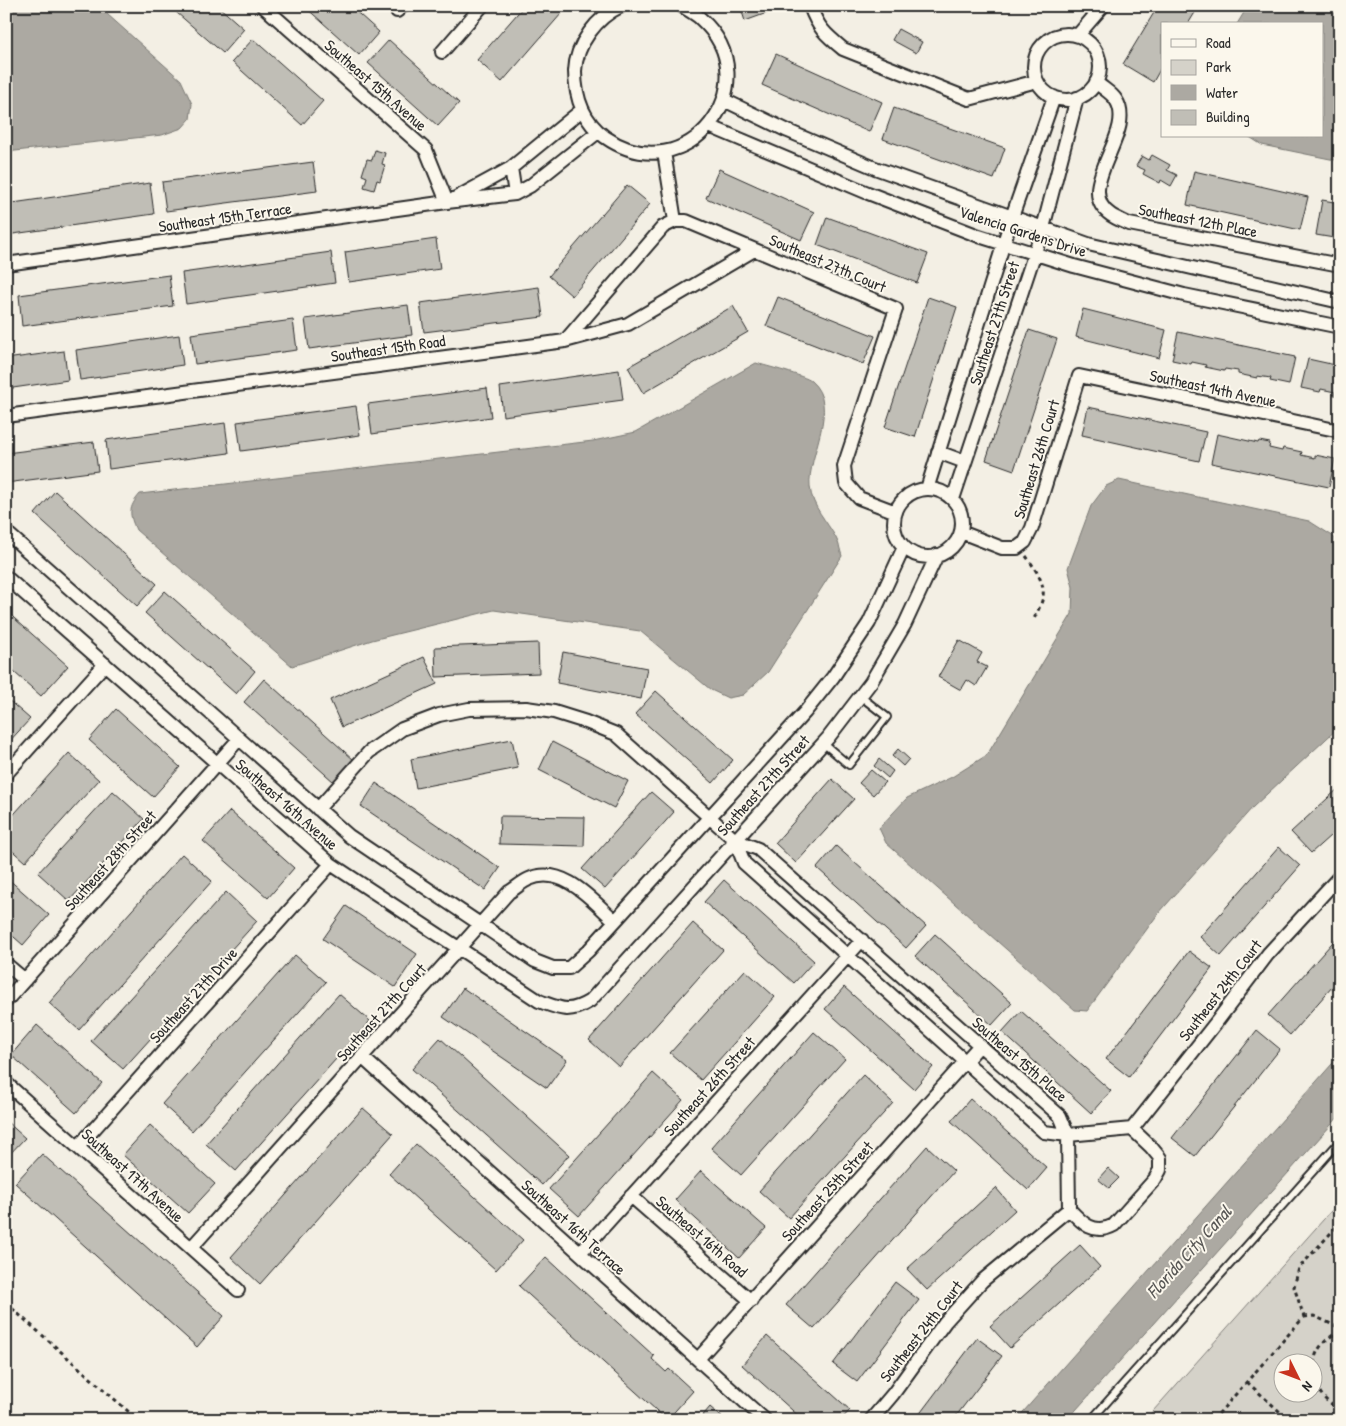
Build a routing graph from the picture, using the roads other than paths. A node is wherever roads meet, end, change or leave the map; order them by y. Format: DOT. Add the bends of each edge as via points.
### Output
graph roads {
  1 [pos="263,6"];
  2 [pos="482,6"];
  3 [pos="682,6"];
  4 [pos="810,6"];
  5 [pos="1103,6"];
  6 [pos="616,7"];
  7 [pos="1078,35"];
  8 [pos="442,52"];
  9 [pos="1036,81"];
  10 [pos="1096,82"];
  11 [pos="1054,97"];
  12 [pos="1077,98"];
  13 [pos="724,100"];
  14 [pos="582,110"];
  15 [pos="709,126"];
  16 [pos="598,132"];
  17 [pos="664,152"];
  18 [pos="511,168"];
  19 [pos="515,194"];
  20 [pos="447,202"];
  21 [pos="1012,217"];
  22 [pos="675,221"];
  23 [pos="1043,228"];
  24 [pos="1004,244"];
  25 [pos="754,250"];
  26 [pos="1034,253"];
  27 [pos="6,264"];
  28 [pos="1340,265"];
  29 [pos="1340,302"];
  30 [pos="1340,326"];
  31 [pos="564,341"];
  32 [pos="1079,376"];
  33 [pos="6,416"];
  34 [pos="1340,431"];
  35 [pos="938,452"];
  36 [pos="965,462"];
  37 [pos="927,489"];
  38 [pos="953,499"];
  39 [pos="896,512"];
  40 [pos="6,532"];
  41 [pos="961,532"];
  42 [pos="904,546"];
  43 [pos="937,555"];
  44 [pos="6,577"];
  45 [pos="105,664"];
  46 [pos="860,696"];
  47 [pos="239,739"];
  48 [pos="823,742"];
  49 [pos="217,764"];
  50 [pos="6,774"];
  51 [pos="318,809"];
  52 [pos="710,817"];
  53 [pos="735,840"];
  54 [pos="331,864"];
  55 [pos="1340,876"];
  56 [pos="616,921"];
  57 [pos="480,924"];
  58 [pos="862,940"];
  59 [pos="459,949"];
  60 [pos="848,956"];
  61 [pos="6,964"];
  62 [pos="569,968"];
  63 [pos="25,980"];
  64 [pos="6,1002"];
  65 [pos="577,1009"];
  66 [pos="980,1045"];
  67 [pos="362,1057"];
  68 [pos="966,1061"];
  69 [pos="6,1083"];
  70 [pos="1132,1129"];
  71 [pos="1068,1135"];
  72 [pos="1340,1141"];
  73 [pos="78,1148"];
  74 [pos="631,1196"];
  75 [pos="1069,1208"];
  76 [pos="191,1248"];
  77 [pos="580,1253"];
  78 [pos="238,1290"];
  79 [pos="751,1301"];
  80 [pos="698,1359"];
  81 [pos="765,1420"];
  82 [pos="871,1420"];
  83 [pos="1091,1420"];
  1 -- 20 [label="street, Southeast 15th Avenue" via="426,150"];
  2 -- 8 [label="street"];
  3 -- 13 [label="street" via="701,18 716,35 725,56 728,78"];
  4 -- 9 [label="street" via="816,22 843,49 969,99"];
  5 -- 7 [label="street"];
  6 -- 14 [label="street" via="596,23 583,42 575,64 575,87"];
  7 -- 9 [label="street" via="1067,33 1046,40 1034,59"];
  7 -- 10 [label="street" via="1095,49 1099,60"];
  9 -- 11 [label="street"];
  10 -- 12 [label="street"];
  10 -- 28 [label="street, Southeast 12th Place" via="1116,100 1120,111 1119,129 1098,182 1099,202 1110,214 1129,224"];
  11 -- 12 [label="street"];
  11 -- 21 [label="street, Southeast 27th Street"];
  12 -- 23 [label="street, Southeast 27th Street"];
  13 -- 15 [label="street"];
  13 -- 21 [label="street, Valencia Gardens Drive" via="875,168"];
  14 -- 16 [label="street"];
  14 -- 18 [label="street, Southeast 15th Terrace"];
  15 -- 17 [label="street" via="681,147"];
  15 -- 24 [label="street, Valencia Gardens Drive" via="868,193"];
  16 -- 17 [label="street" via="618,146 641,152"];
  16 -- 19 [label="street, Southeast 15th Terrace" via="530,186"];
  17 -- 22 [label="street"];
  18 -- 19 [label="street"];
  18 -- 20 [label="street, Southeast 15th Terrace"];
  19 -- 20 [label="street, Southeast 15th Terrace"];
  20 -- 27 [label="street, Southeast 15th Terrace"];
  21 -- 23 [label="street, Valencia Gardens Drive"];
  21 -- 24 [label="street, Southeast 27th Street"];
  22 -- 25 [label="street, Southeast 27th Court" via="686,221"];
  22 -- 31 [label="street" via="663,227"];
  23 -- 26 [label="street, Southeast 27th Street"];
  23 -- 29 [label="street, Valencia Gardens Drive" via="1088,244"];
  24 -- 26 [label="street, Valencia Gardens Drive"];
  24 -- 35 [label="street, Southeast 27th Street"];
  25 -- 31 [label="street, Southeast 15th Road" via="628,324"];
  25 -- 39 [label="street, Southeast 27th Court" via="896,309 844,466 846,483 859,498"];
  26 -- 30 [label="street, Valencia Gardens Drive" via="1184,295"];
  26 -- 36 [label="street, Southeast 27th Street"];
  31 -- 33 [label="street, Southeast 15th Road"];
  32 -- 34 [label="street, Southeast 14th Avenue"];
  32 -- 41 [label="street, Southeast 26th Court" via="1025,542 1017,548 1002,548"];
  35 -- 36 [label="street"];
  35 -- 37 [label="street, Southeast 27th Street"];
  36 -- 38 [label="street, Southeast 27th Street"];
  37 -- 38 [label="street" via="945,493"];
  37 -- 39 [label="street" via="908,496"];
  38 -- 41 [label="street" via="961,514"];
  39 -- 42 [label="street" via="896,531"];
  40 -- 47 [label="street, Southeast 16th Avenue"];
  41 -- 43 [label="street" via="956,542"];
  42 -- 43 [label="street" via="920,555"];
  42 -- 52 [label="street, Southeast 27th Street" via="870,624 834,677"];
  43 -- 46 [label="street, Southeast 27th Street" via="905,624 872,682"];
  44 -- 45 [label="street, Southeast 16th Avenue"];
  45 -- 49 [label="street, Southeast 16th Avenue"];
  45 -- 50 [label="street"];
  46 -- 48 [label="street, Southeast 27th Street"];
  46 -- 48 [label="lane" via="887,717 848,764"];
  47 -- 49 [label="street, Southeast 28th Street"];
  47 -- 51 [label="street, Southeast 16th Avenue"];
  48 -- 53 [label="street, Southeast 27th Street"];
  49 -- 54 [label="street, Southeast 16th Avenue"];
  49 -- 63 [label="street, Southeast 28th Street"];
  51 -- 52 [label="street" via="369,752 402,729 439,715 469,709 526,708 554,712 616,734"];
  51 -- 57 [label="street, Southeast 16th Avenue" via="349,836"];
  52 -- 53 [label="street"];
  52 -- 56 [label="street, Southeast 27th Street"];
  53 -- 58 [label="street, Southeast 15th Place" via="758,849"];
  53 -- 60 [label="street" via="744,863"];
  53 -- 65 [label="street, Southeast 27th Street" via="590,1001"];
  54 -- 59 [label="street, Southeast 16th Avenue"];
  54 -- 73 [label="street, Southeast 27th Drive"];
  55 -- 70 [label="street, Southeast 24th Court" via="1268,954"];
  56 -- 57 [label="street, Southeast 27th Court" via="565,879 546,874 529,879 509,892"];
  56 -- 62 [label="street, Southeast 27th Street"];
  57 -- 59 [label="street, Southeast 27th Court"];
  57 -- 62 [label="street, Southeast 16th Avenue" via="535,961 553,968"];
  58 -- 60 [label="street, Southeast 26th Street"];
  58 -- 66 [label="street, Southeast 15th Place"];
  59 -- 65 [label="street, Southeast 16th Avenue" via="538,1001 561,1009"];
  59 -- 67 [label="street, Southeast 27th Court"];
  60 -- 68 [label="street"];
  60 -- 74 [label="street, Southeast 26th Street"];
  61 -- 63 [label="street"];
  63 -- 64 [label="street, Southeast 28th Street"];
  66 -- 68 [label="street, Southeast 25th Street"];
  66 -- 71 [label="street, Southeast 15th Place" via="1060,1116"];
  67 -- 76 [label="street, Southeast 27th Court"];
  67 -- 77 [label="street, Southeast 16th Terrace"];
  68 -- 71 [label="street" via="1044,1132"];
  68 -- 79 [label="street, Southeast 25th Street"];
  69 -- 73 [label="street, Southeast 17th Avenue"];
  70 -- 71 [label="street"];
  70 -- 75 [label="street" via="1160,1158 1160,1170 1155,1179 1114,1225 1106,1229 1095,1229 1082,1222"];
  71 -- 75 [label="street"];
  72 -- 83 [label="lane"];
  73 -- 76 [label="street, Southeast 17th Avenue"];
  74 -- 77 [label="street, Southeast 26th Street"];
  74 -- 79 [label="street, Southeast 16th Road"];
  75 -- 82 [label="street, Southeast 24th Court" via="982,1280 945,1322"];
  76 -- 78 [label="street, Southeast 17th Avenue"];
  77 -- 80 [label="street, Southeast 16th Terrace"];
  79 -- 80 [label="street, Southeast 25th Street"];
  80 -- 81 [label="street, Southeast 16th Terrace"];
}
